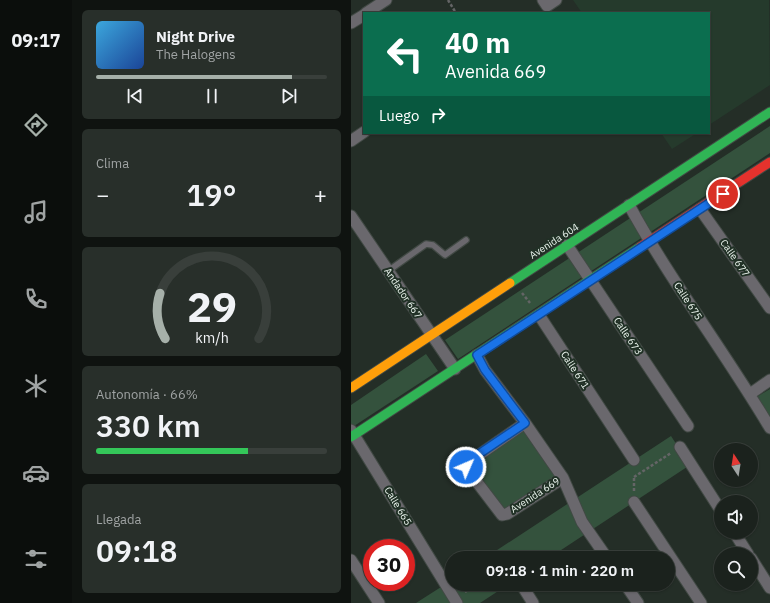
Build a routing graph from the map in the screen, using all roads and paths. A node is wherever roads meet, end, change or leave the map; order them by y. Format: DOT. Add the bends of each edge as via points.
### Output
graph roads {
  1 [pos="386,0"];
  2 [pos="448,0"];
  3 [pos="368,12"];
  4 [pos="455,12"];
  5 [pos="363,15"];
  6 [pos="351,23"];
  7 [pos="770,112"];
  8 [pos="363,133"];
  9 [pos="351,141"];
  10 [pos="770,164"];
  11 [pos="629,205"];
  12 [pos="700,209"];
  13 [pos="351,216"];
  14 [pos="466,240"];
  15 [pos="649,242"];
  16 [pos="567,246"];
  17 [pos="389,271"];
  18 [pos="590,280"];
  19 [pos="513,281"];
  20 [pos="770,308"];
  21 [pos="539,314"];
  22 [pos="431,335"];
  23 [pos="477,355"];
  24 [pos="455,369"];
  25 [pos="770,380"];
  26 [pos="351,388"];
  27 [pos="750,394"];
  28 [pos="525,423"];
  29 [pos="688,426"];
  30 [pos="770,428"];
  31 [pos="352,434"];
  32 [pos="680,447"];
  33 [pos="634,460"];
  34 [pos="634,477"];
  35 [pos="563,478"];
  36 [pos="714,500"];
  37 [pos="634,502"];
  38 [pos="602,551"];
  39 [pos="351,560"];
  40 [pos="758,569"];
  41 [pos="770,588"];
  42 [pos="525,591"];
  43 [pos="630,591"];
  44 [pos="379,603"];
  45 [pos="457,603"];
  46 [pos="533,603"];
  47 [pos="639,603"];
  48 [pos="701,603"];
  1 -- 3 [label="street"];
  2 -- 4 [label="path"];
  5 -- 6 [label="street"];
  7 -- 11 [label="street, Avenida 604"];
  8 -- 9 [label="street"];
  10 -- 12 [label="street"];
  11 -- 15 [label="street, Calle 675"];
  11 -- 16 [label="street, Avenida 604"];
  12 -- 15 [label="street"];
  12 -- 20 [label="street, Calle 677"];
  13 -- 17 [label="street, Andador 667"];
  14 -- 17 [label="lane" via="445,255 433,245 427,244"];
  15 -- 18 [label="street"];
  15 -- 27 [label="street, Calle 675"];
  16 -- 18 [label="street, Calle 673"];
  16 -- 19 [label="street, Avenida 604"];
  17 -- 22 [label="street, Andador 667"];
  18 -- 21 [label="street"];
  18 -- 29 [label="street, Calle 673"];
  19 -- 21 [label="path"];
  19 -- 22 [label="street, Avenida 604"];
  21 -- 23 [label="street"];
  21 -- 33 [label="street, Calle 671"];
  22 -- 24 [label="street, Andador 667"];
  22 -- 26 [label="street, Avenida 604"];
  23 -- 24 [label="street"];
  23 -- 28 [label="street, Avenida 669" via="485,370"];
  24 -- 31 [label="street"];
  25 -- 27 [label="street"];
  27 -- 30 [label="street, Calle 675"];
  28 -- 35 [label="street, Avenida 669"];
  28 -- 35 [label="street, Avenida 669" via="465,464 467,469 502,514 507,514"];
  31 -- 45 [label="street, Calle 665"];
  32 -- 34 [label="path"];
  32 -- 36 [label="street"];
  33 -- 34 [label="path"];
  34 -- 37 [label="path"];
  35 -- 38 [label="street" via="582,522"];
  37 -- 48 [label="street"];
  39 -- 44 [label="street"];
  40 -- 41 [label="street"];
  42 -- 46 [label="street"];
  43 -- 47 [label="street"];
}
